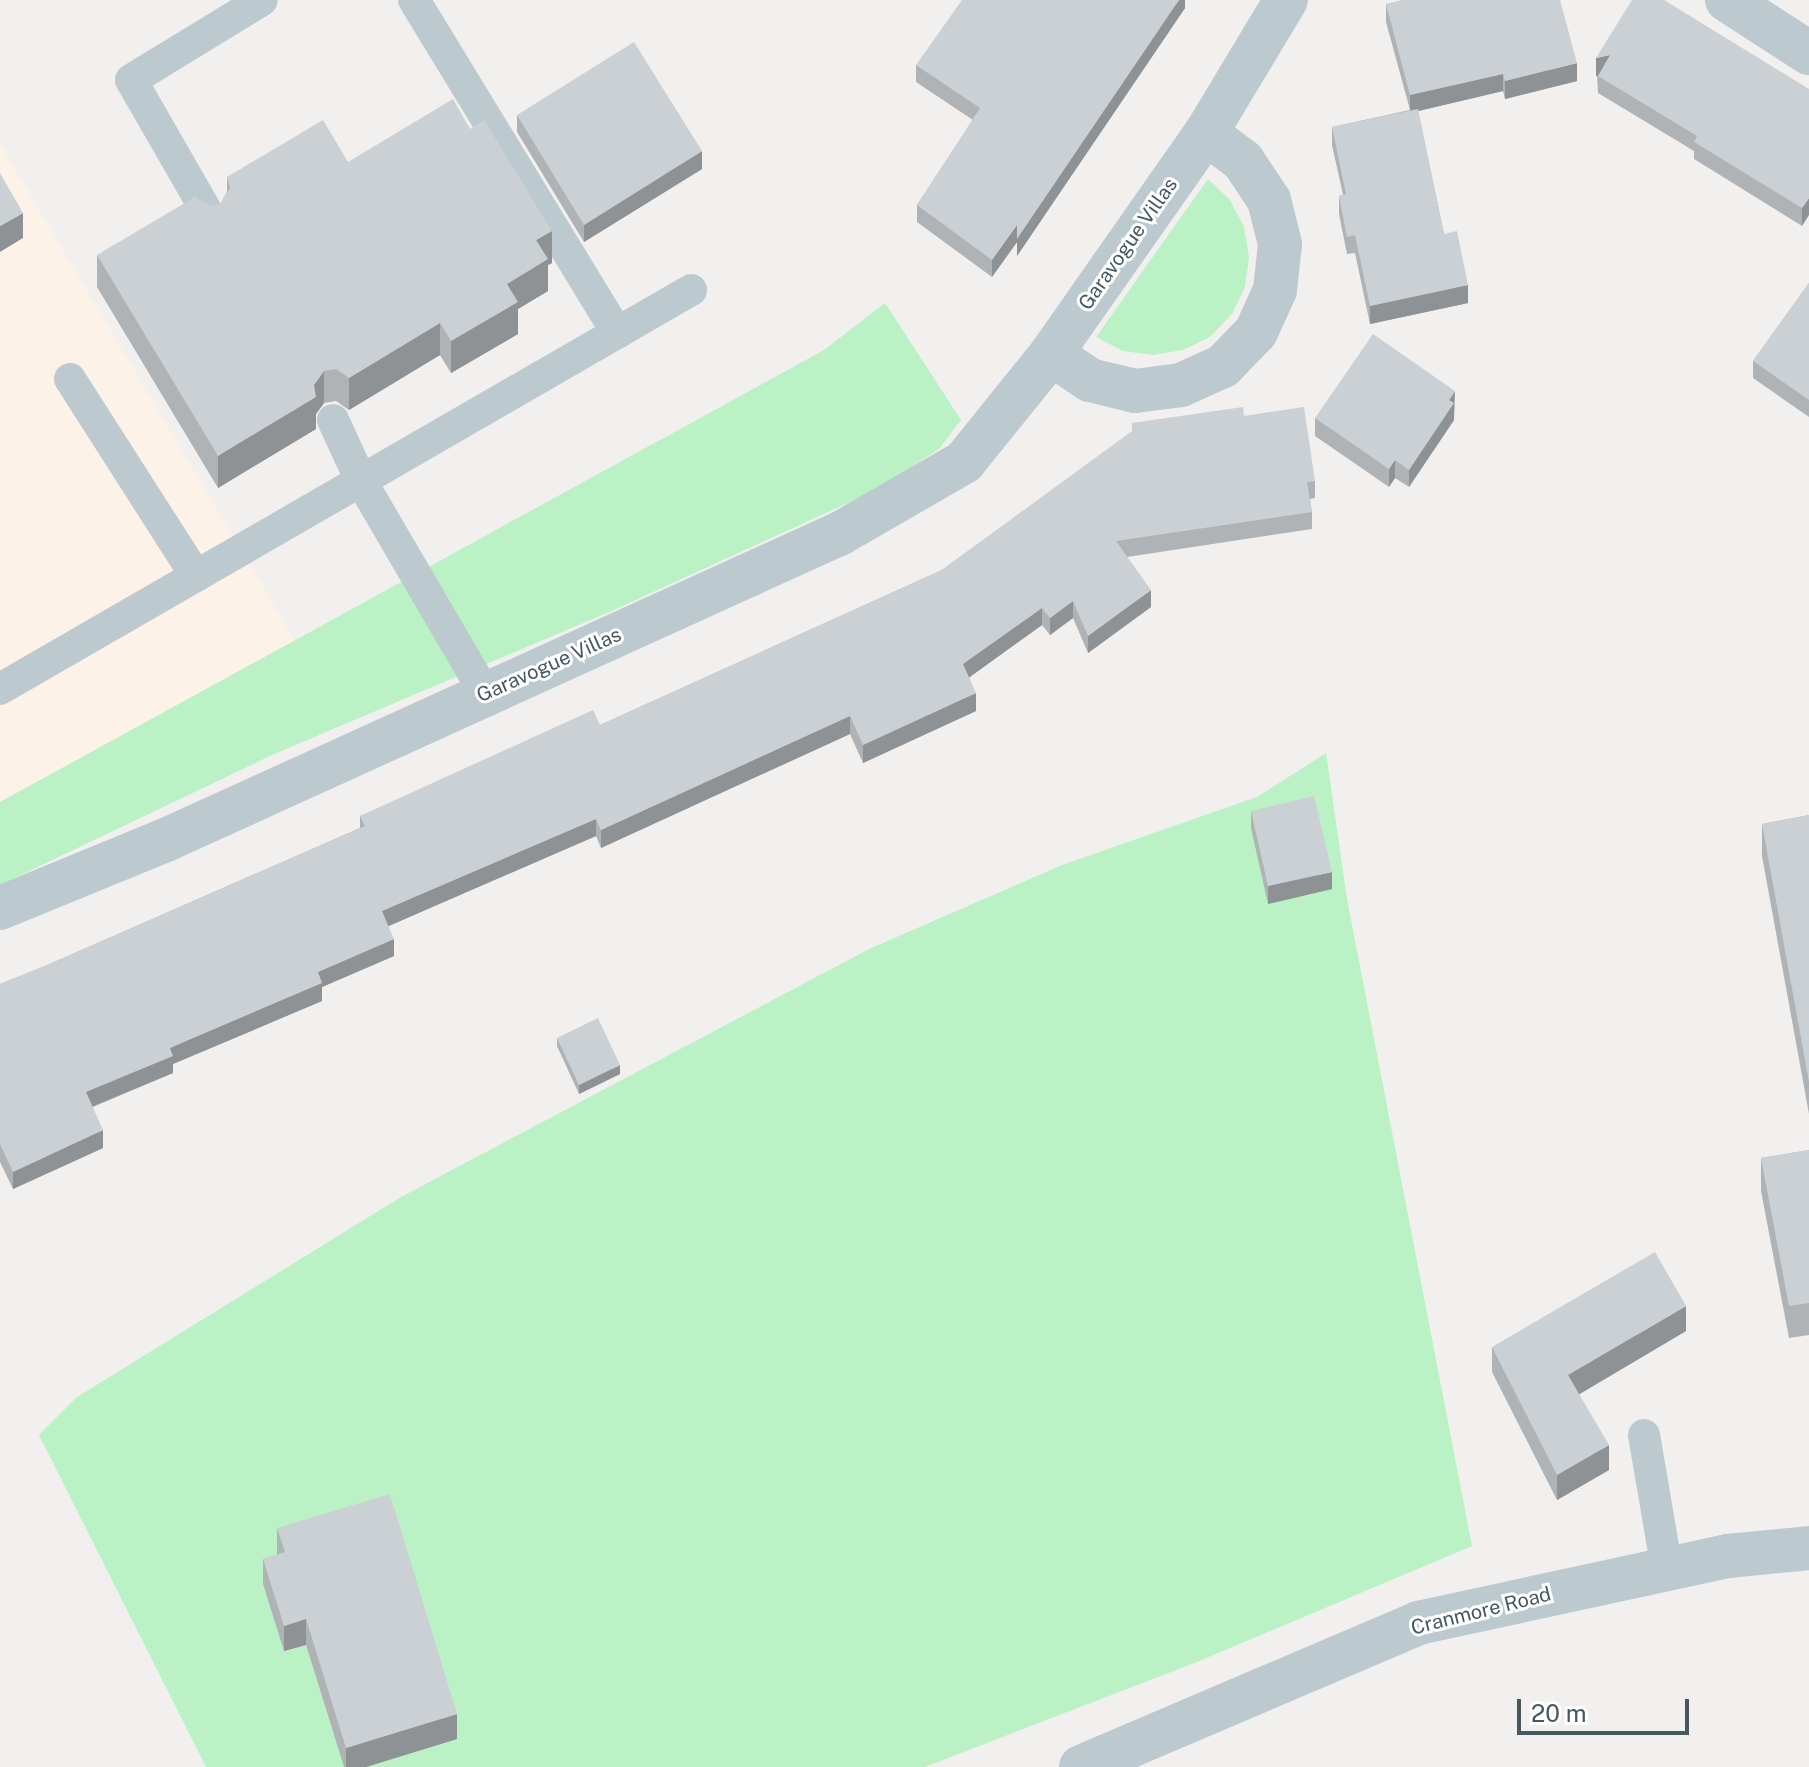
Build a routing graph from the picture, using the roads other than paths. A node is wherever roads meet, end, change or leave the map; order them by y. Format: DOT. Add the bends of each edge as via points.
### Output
graph roads {
  1 [pos="262,0"];
  2 [pos="414,0"];
  3 [pos="1286,0"];
  4 [pos="1727,0"];
  5 [pos="1809,53"];
  6 [pos="1206,133"];
  7 [pos="211,219"];
  8 [pos="691,290"];
  9 [pos="617,333"];
  10 [pos="1051,354"];
  11 [pos="70,379"];
  12 [pos="333,420"];
  13 [pos="361,481"];
  14 [pos="196,576"];
  15 [pos="0,689"];
  16 [pos="485,693"];
  17 [pos="0,908"];
  18 [pos="1644,1435"];
  19 [pos="1809,1548"];
  20 [pos="1667,1569"];
  21 [pos="1081,1767"];
  1 -- 7 [label="lane" via="131,80"];
  2 -- 9 [label="lane"];
  3 -- 6 [label="street, Garavogue Villas"];
  4 -- 5 [label="street"];
  6 -- 10 [label="street, Garavogue Villas"];
  6 -- 10 [label="street" via="1243,161 1269,200 1280,244 1275,290 1256,332 1223,366 1181,385 1135,391 1090,380"];
  8 -- 9 [label="lane"];
  9 -- 13 [label="lane"];
  10 -- 16 [label="street, Garavogue Villas" via="964,462 841,533"];
  11 -- 14 [label="lane"];
  12 -- 13 [label="lane"];
  13 -- 14 [label="lane"];
  13 -- 16 [label="lane"];
  14 -- 15 [label="lane"];
  16 -- 17 [label="street, Garavogue Villas" via="168,839"];
  18 -- 20 [label="lane"];
  19 -- 20 [label="street, Cranmore Road"];
  20 -- 21 [label="street, Cranmore Road" via="1418,1623"];
}
